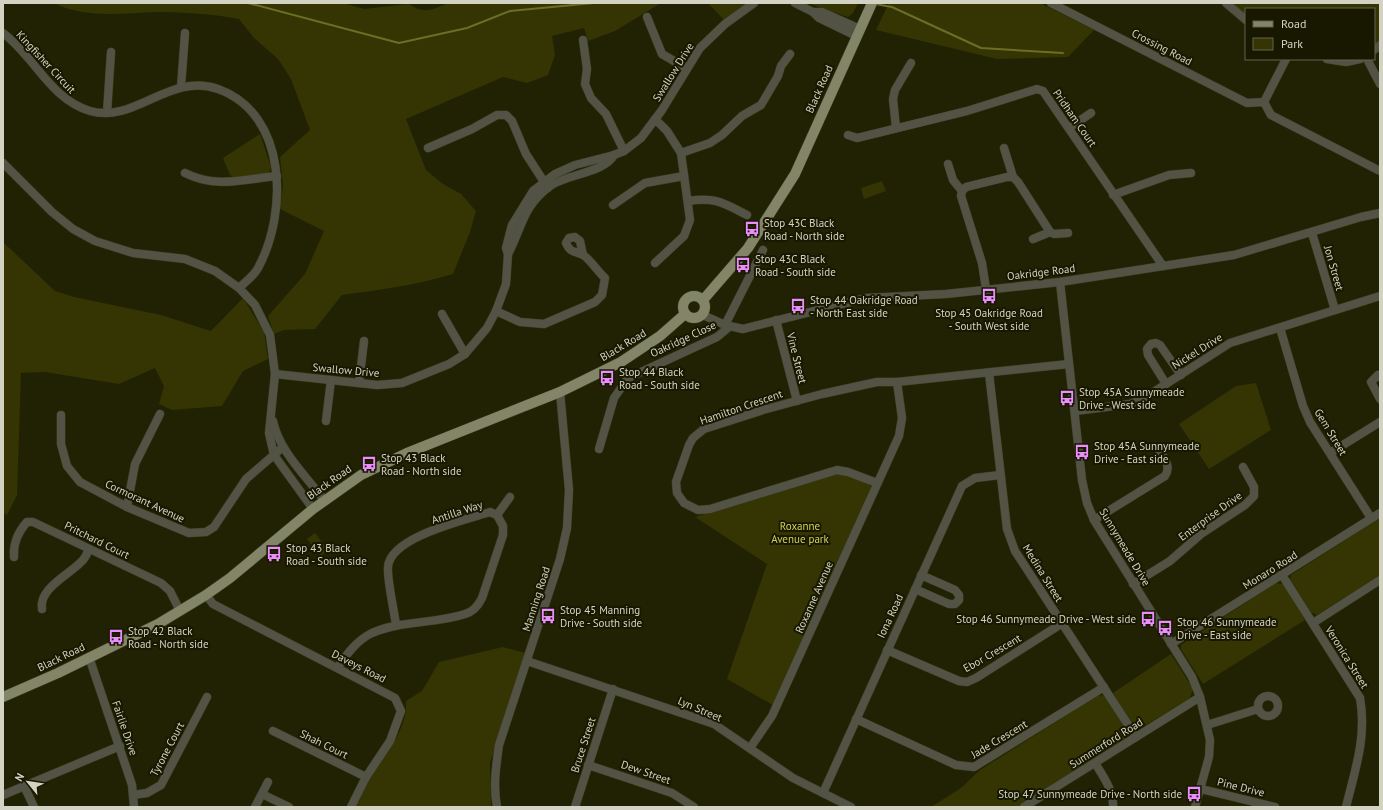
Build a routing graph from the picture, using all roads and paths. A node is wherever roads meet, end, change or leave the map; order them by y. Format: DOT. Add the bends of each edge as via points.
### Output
graph roads {
  1 [pos="754,3"];
  2 [pos="795,3"];
  3 [pos="1051,3"];
  4 [pos="1226,3"];
  5 [pos="872,4"];
  6 [pos="647,17"];
  7 [pos="1245,19"];
  8 [pos="3,33"];
  9 [pos="185,33"];
  10 [pos="858,33"];
  11 [pos="583,40"];
  12 [pos="111,52"];
  13 [pos="790,54"];
  14 [pos="1285,60"];
  15 [pos="1333,60"];
  16 [pos="1355,60"];
  17 [pos="1368,60"];
  18 [pos="911,63"];
  19 [pos="686,68"];
  20 [pos="1380,84"];
  21 [pos="181,87"];
  22 [pos="1264,102"];
  23 [pos="107,113"];
  24 [pos="1091,114"];
  25 [pos="655,119"];
  26 [pos="896,128"];
  27 [pos="1069,128"];
  28 [pos="848,135"];
  29 [pos="428,148"];
  30 [pos="1004,148"];
  31 [pos="624,151"];
  32 [pos="681,152"];
  33 [pos="3,163"];
  34 [pos="948,164"];
  35 [pos="1380,171"];
  36 [pos="1191,173"];
  37 [pos="185,174"];
  38 [pos="277,176"];
  39 [pos="684,176"];
  40 [pos="1013,178"];
  41 [pos="546,185"];
  42 [pos="962,191"];
  43 [pos="1113,195"];
  44 [pos="688,201"];
  45 [pos="613,205"];
  46 [pos="1380,214"];
  47 [pos="747,215"];
  48 [pos="1050,232"];
  49 [pos="1068,233"];
  50 [pos="1312,233"];
  51 [pos="1032,239"];
  52 [pos="762,250"];
  53 [pos="583,255"];
  54 [pos="655,263"];
  55 [pos="1163,266"];
  56 [pos="1060,282"];
  57 [pos="239,288"];
  58 [pos="986,290"];
  59 [pos="1380,296"];
  60 [pos="703,300"];
  61 [pos="1335,310"];
  62 [pos="496,311"];
  63 [pos="442,314"];
  64 [pos="685,314"];
  65 [pos="703,314"];
  66 [pos="776,320"];
  67 [pos="727,326"];
  68 [pos="1280,328"];
  69 [pos="364,340"];
  70 [pos="464,354"];
  71 [pos="1069,364"];
  72 [pos="989,373"];
  73 [pos="275,374"];
  74 [pos="1181,375"];
  75 [pos="1380,377"];
  76 [pos="331,380"];
  77 [pos="897,382"];
  78 [pos="359,383"];
  79 [pos="1166,384"];
  80 [pos="560,392"];
  81 [pos="1380,400"];
  82 [pos="797,401"];
  83 [pos="1075,411"];
  84 [pos="272,412"];
  85 [pos="160,414"];
  86 [pos="61,415"];
  87 [pos="326,421"];
  88 [pos="1380,422"];
  89 [pos="284,447"];
  90 [pos="1158,448"];
  91 [pos="599,449"];
  92 [pos="1330,453"];
  93 [pos="274,455"];
  94 [pos="1243,468"];
  95 [pos="1000,475"];
  96 [pos="877,483"];
  97 [pos="510,497"];
  98 [pos="324,500"];
  99 [pos="127,507"];
  100 [pos="313,509"];
  101 [pos="1380,513"];
  102 [pos="497,515"];
  103 [pos="1371,518"];
  104 [pos="1094,520"];
  105 [pos="89,549"];
  106 [pos="14,558"];
  107 [pos="921,575"];
  108 [pos="1282,575"];
  109 [pos="1379,583"];
  110 [pos="1133,584"];
  111 [pos="915,589"];
  112 [pos="206,595"];
  113 [pos="42,609"];
  114 [pos="180,611"];
  115 [pos="1313,623"];
  116 [pos="1061,624"];
  117 [pos="396,625"];
  118 [pos="1171,644"];
  119 [pos="887,650"];
  120 [pos="89,657"];
  121 [pos="527,661"];
  122 [pos="338,667"];
  123 [pos="1104,687"];
  124 [pos="613,689"];
  125 [pos="1200,696"];
  126 [pos="3,697"];
  127 [pos="207,697"];
  128 [pos="1258,709"];
  129 [pos="856,719"];
  130 [pos="1208,725"];
  131 [pos="273,731"];
  132 [pos="1136,737"];
  133 [pos="120,746"];
  134 [pos="750,748"];
  135 [pos="1095,763"];
  136 [pos="588,764"];
  137 [pos="366,777"];
  138 [pos="268,782"];
  139 [pos="24,786"];
  140 [pos="1201,789"];
  141 [pos="823,793"];
  142 [pos="262,794"];
  143 [pos="3,795"];
  144 [pos="133,795"];
  145 [pos="34,807"];
  146 [pos="134,807"];
  147 [pos="255,807"];
  148 [pos="289,807"];
  149 [pos="351,807"];
  150 [pos="497,807"];
  151 [pos="575,807"];
  152 [pos="694,807"];
  153 [pos="851,807"];
  154 [pos="1024,807"];
  155 [pos="1113,807"];
  156 [pos="1195,807"];
  157 [pos="1275,807"];
  158 [pos="1346,807"];
  1 -- 19 [label="street, Swallow Drive" via="725,24 700,48"];
  2 -- 10 [label="street" via="819,18"];
  3 -- 22 [label="street, Crossing Road" via="1247,103"];
  4 -- 7 [label="street"];
  5 -- 10 [label="main road, Black Road"];
  6 -- 19 [label="street" via="662,54"];
  8 -- 23 [label="street, Kingfisher Circuit" via="25,54 48,83 69,102 90,111"];
  9 -- 21 [label="street"];
  10 -- 60 [label="main road, Black Road" via="795,174 748,248"];
  11 -- 31 [label="street" via="587,69 585,84 591,98 606,114"];
  12 -- 23 [label="street"];
  13 -- 32 [label="street" via="761,105 742,116 710,143"];
  14 -- 22 [label="street"];
  15 -- 16 [label="street"];
  17 -- 20 [label="street"];
  18 -- 26 [label="street" via="895,90"];
  19 -- 25 [label="street, Swallow Drive"];
  21 -- 23 [label="street, Kingfisher Circuit" via="116,113"];
  21 -- 38 [label="street, Kingfisher Circuit" via="217,89 248,109 258,120 272,148"];
  22 -- 35 [label="street" via="1271,116"];
  24 -- 27 [label="street"];
  25 -- 31 [label="street, Swallow Drive" via="641,138"];
  25 -- 32 [label="street"];
  26 -- 27 [label="street, Pridham Court" via="967,111 1037,88 1043,91"];
  26 -- 28 [label="street, Pridham Court" via="857,138"];
  27 -- 43 [label="street, Pridham Court"];
  29 -- 41 [label="street" via="497,115 506,115 512,121 526,154"];
  30 -- 40 [label="street"];
  31 -- 41 [label="street, Swallow Drive" via="614,156 575,165 555,174"];
  32 -- 39 [label="street"];
  33 -- 57 [label="street" via="52,212 95,242 133,253 185,259 215,270"];
  34 -- 42 [label="street" via="952,180"];
  36 -- 43 [label="street" via="1169,176"];
  37 -- 38 [label="street" via="214,183"];
  38 -- 57 [label="street, Kingfisher Circuit" via="277,193 269,243 257,270"];
  39 -- 44 [label="street"];
  39 -- 45 [label="street" via="645,183"];
  40 -- 42 [label="street" via="1007,177 966,187"];
  40 -- 48 [label="street"];
  41 -- 62 [label="street, Swallow Drive" via="525,200 515,218 506,248 506,284"];
  42 -- 58 [label="street" via="961,196 982,262"];
  43 -- 55 [label="street, Pridham Court"];
  44 -- 47 [label="street" via="719,201"];
  44 -- 54 [label="street" via="690,220 684,236"];
  46 -- 50 [label="street, Oakridge Road" via="1361,217"];
  48 -- 49 [label="street"];
  48 -- 51 [label="street"];
  50 -- 55 [label="street, Oakridge Road" via="1234,255"];
  50 -- 61 [label="street, Jon Street"];
  52 -- 67 [label="street"];
  53 -- 62 [label="street" via="604,278 602,295 595,302 544,324 520,322"];
  55 -- 56 [label="street, Oakridge Road"];
  56 -- 58 [label="street, Oakridge Road"];
  56 -- 71 [label="street, Sunnymeade Drive"];
  57 -- 73 [label="street" via="265,322 270,335"];
  58 -- 66 [label="street, Oakridge Road" via="866,298"];
  59 -- 61 [label="street, Nickel Drive"];
  60 -- 64 [label="main road" via="696,296 689,297 684,302"];
  60 -- 65 [label="main road" via="706,309"];
  61 -- 68 [label="street, Nickel Drive"];
  62 -- 70 [label="street, Swallow Drive" via="487,328"];
  63 -- 70 [label="street"];
  64 -- 65 [label="main road" via="691,319 699,318"];
  64 -- 80 [label="main road, Black Road" via="660,336 621,362"];
  65 -- 67 [label="street, Oakridge Road"];
  66 -- 67 [label="street, Oakridge Road" via="743,329"];
  66 -- 82 [label="street, Vine Street"];
  67 -- 91 [label="street, Oakridge Close" via="717,337 628,378 614,398"];
  68 -- 74 [label="street, Nickel Drive" via="1230,343"];
  68 -- 92 [label="street, Gem Street" via="1303,406"];
  69 -- 78 [label="street"];
  70 -- 78 [label="street, Swallow Drive" via="448,364 402,383"];
  71 -- 72 [label="street, Hamilton Crescent"];
  71 -- 83 [label="street, Sunnymeade Drive"];
  72 -- 77 [label="street, Hamilton Crescent"];
  72 -- 95 [label="street, Medina Street"];
  73 -- 76 [label="street, Swallow Drive"];
  73 -- 84 [label="street"];
  74 -- 79 [label="street, Nickel Drive"];
  74 -- 79 [label="street" via="1160,345 1151,344 1147,349 1148,355"];
  75 -- 81 [label="street" via="1374,377 1371,382"];
  76 -- 78 [label="street, Swallow Drive"];
  76 -- 87 [label="street"];
  77 -- 82 [label="street, Hamilton Crescent" via="877,382"];
  77 -- 96 [label="street, Roxanne Avenue" via="902,418 898,436"];
  79 -- 83 [label="street, Nickel Drive" via="1130,404"];
  80 -- 98 [label="main road, Black Road" via="407,453 360,475"];
  80 -- 121 [label="street, Manning Road" via="569,490 567,528 560,559"];
  82 -- 96 [label="street, Hamilton Crescent" via="704,429 693,438 676,482 677,493 684,504 698,510 710,509 837,470"];
  83 -- 104 [label="street, Sunnymeade Drive" via="1082,480"];
  84 -- 89 [label="street" via="275,431"];
  84 -- 93 [label="street" via="269,433"];
  85 -- 99 [label="street" via="135,464"];
  86 -- 99 [label="street, Cormorant Avenue" via="61,444 67,466 80,482"];
  88 -- 92 [label="street"];
  89 -- 93 [label="street, Cormorant Avenue"];
  89 -- 98 [label="street"];
  90 -- 104 [label="street" via="1168,467 1165,476"];
  92 -- 103 [label="street, Gem Street"];
  93 -- 99 [label="street, Cormorant Avenue" via="246,479 221,519 206,532 189,534"];
  93 -- 100 [label="street"];
  94 -- 110 [label="street, Enterprise Drive" via="1254,487 1254,496 1245,506 1201,534 1170,561"];
  95 -- 107 [label="street, Iona Road" via="975,478 962,486"];
  95 -- 116 [label="street, Medina Street" via="1007,529 1015,551"];
  96 -- 134 [label="street, Roxanne Avenue" via="772,716"];
  97 -- 102 [label="street"];
  98 -- 100 [label="main road, Black Road"];
  100 -- 112 [label="main road, Black Road"];
  101 -- 103 [label="street, Monaro Road"];
  102 -- 117 [label="street, Antilla Way" via="503,526 503,535 478,605 466,614"];
  102 -- 117 [label="street, Antilla Way" via="490,512 416,537 390,557 388,567"];
  103 -- 108 [label="street, Monaro Road"];
  104 -- 110 [label="street, Sunnymeade Drive"];
  105 -- 106 [label="street, Pritchard Court" via="33,522 27,522 13,546"];
  105 -- 113 [label="street" via="81,563 51,587 42,600"];
  105 -- 114 [label="street, Pritchard Court" via="161,584 170,591"];
  107 -- 111 [label="street, Iona Road"];
  107 -- 111 [label="street" via="955,590 959,600 955,604 949,604"];
  108 -- 115 [label="street, Veronica Street"];
  108 -- 118 [label="street, Monaro Road"];
  109 -- 115 [label="street"];
  110 -- 118 [label="street, Sunnymeade Drive"];
  111 -- 119 [label="street, Iona Road"];
  112 -- 114 [label="main road, Black Road"];
  112 -- 122 [label="street, Daveys Road" via="213,604"];
  114 -- 120 [label="main road, Black Road"];
  115 -- 158 [label="street, Veronica Street" via="1360,698 1363,734"];
  116 -- 119 [label="street, Ebor Crescent" via="967,682 959,681"];
  116 -- 123 [label="street, Medina Street"];
  117 -- 122 [label="street, Antilla Way" via="372,634 351,649"];
  118 -- 125 [label="street, Sunnymeade Drive" via="1192,677"];
  119 -- 129 [label="street, Iona Road"];
  120 -- 126 [label="main road, Black Road"];
  120 -- 133 [label="street, Fairlie Drive"];
  121 -- 124 [label="street, Lyn Street"];
  121 -- 150 [label="street, Manning Road" via="495,768 494,791"];
  122 -- 137 [label="street, Daveys Road" via="395,698 401,711 390,741"];
  123 -- 129 [label="street, Jade Crescent" via="974,767 956,765"];
  123 -- 132 [label="street, Medina Street"];
  124 -- 134 [label="street, Lyn Street" via="714,724"];
  124 -- 136 [label="street, Bruce Street"];
  125 -- 130 [label="street, Sunnymeade Drive"];
  125 -- 132 [label="street, Summerford Road"];
  127 -- 144 [label="street, Tyrone Court" via="161,785 147,793"];
  128 -- 130 [label="street"];
  129 -- 141 [label="street, Iona Road"];
  130 -- 140 [label="street, Sunnymeade Drive" via="1209,758"];
  131 -- 137 [label="street, Shah Court"];
  132 -- 135 [label="street, Summerford Road"];
  133 -- 139 [label="street"];
  133 -- 144 [label="street, Fairlie Drive"];
  134 -- 141 [label="street, Lyn Street" via="793,778"];
  135 -- 154 [label="street, Summerford Road"];
  135 -- 155 [label="street" via="1114,800"];
  136 -- 151 [label="street, Bruce Street"];
  136 -- 152 [label="street, Dew Street" via="672,793"];
  137 -- 149 [label="street, Daveys Road"];
  138 -- 142 [label="street"];
  139 -- 143 [label="street"];
  139 -- 145 [label="street"];
  140 -- 156 [label="street, Sunnymeade Drive"];
  140 -- 157 [label="street, Pine Drive"];
  141 -- 153 [label="street, Lyn Street"];
  142 -- 147 [label="street"];
  142 -- 148 [label="street"];
  144 -- 146 [label="street, Fairlie Drive"];
}
